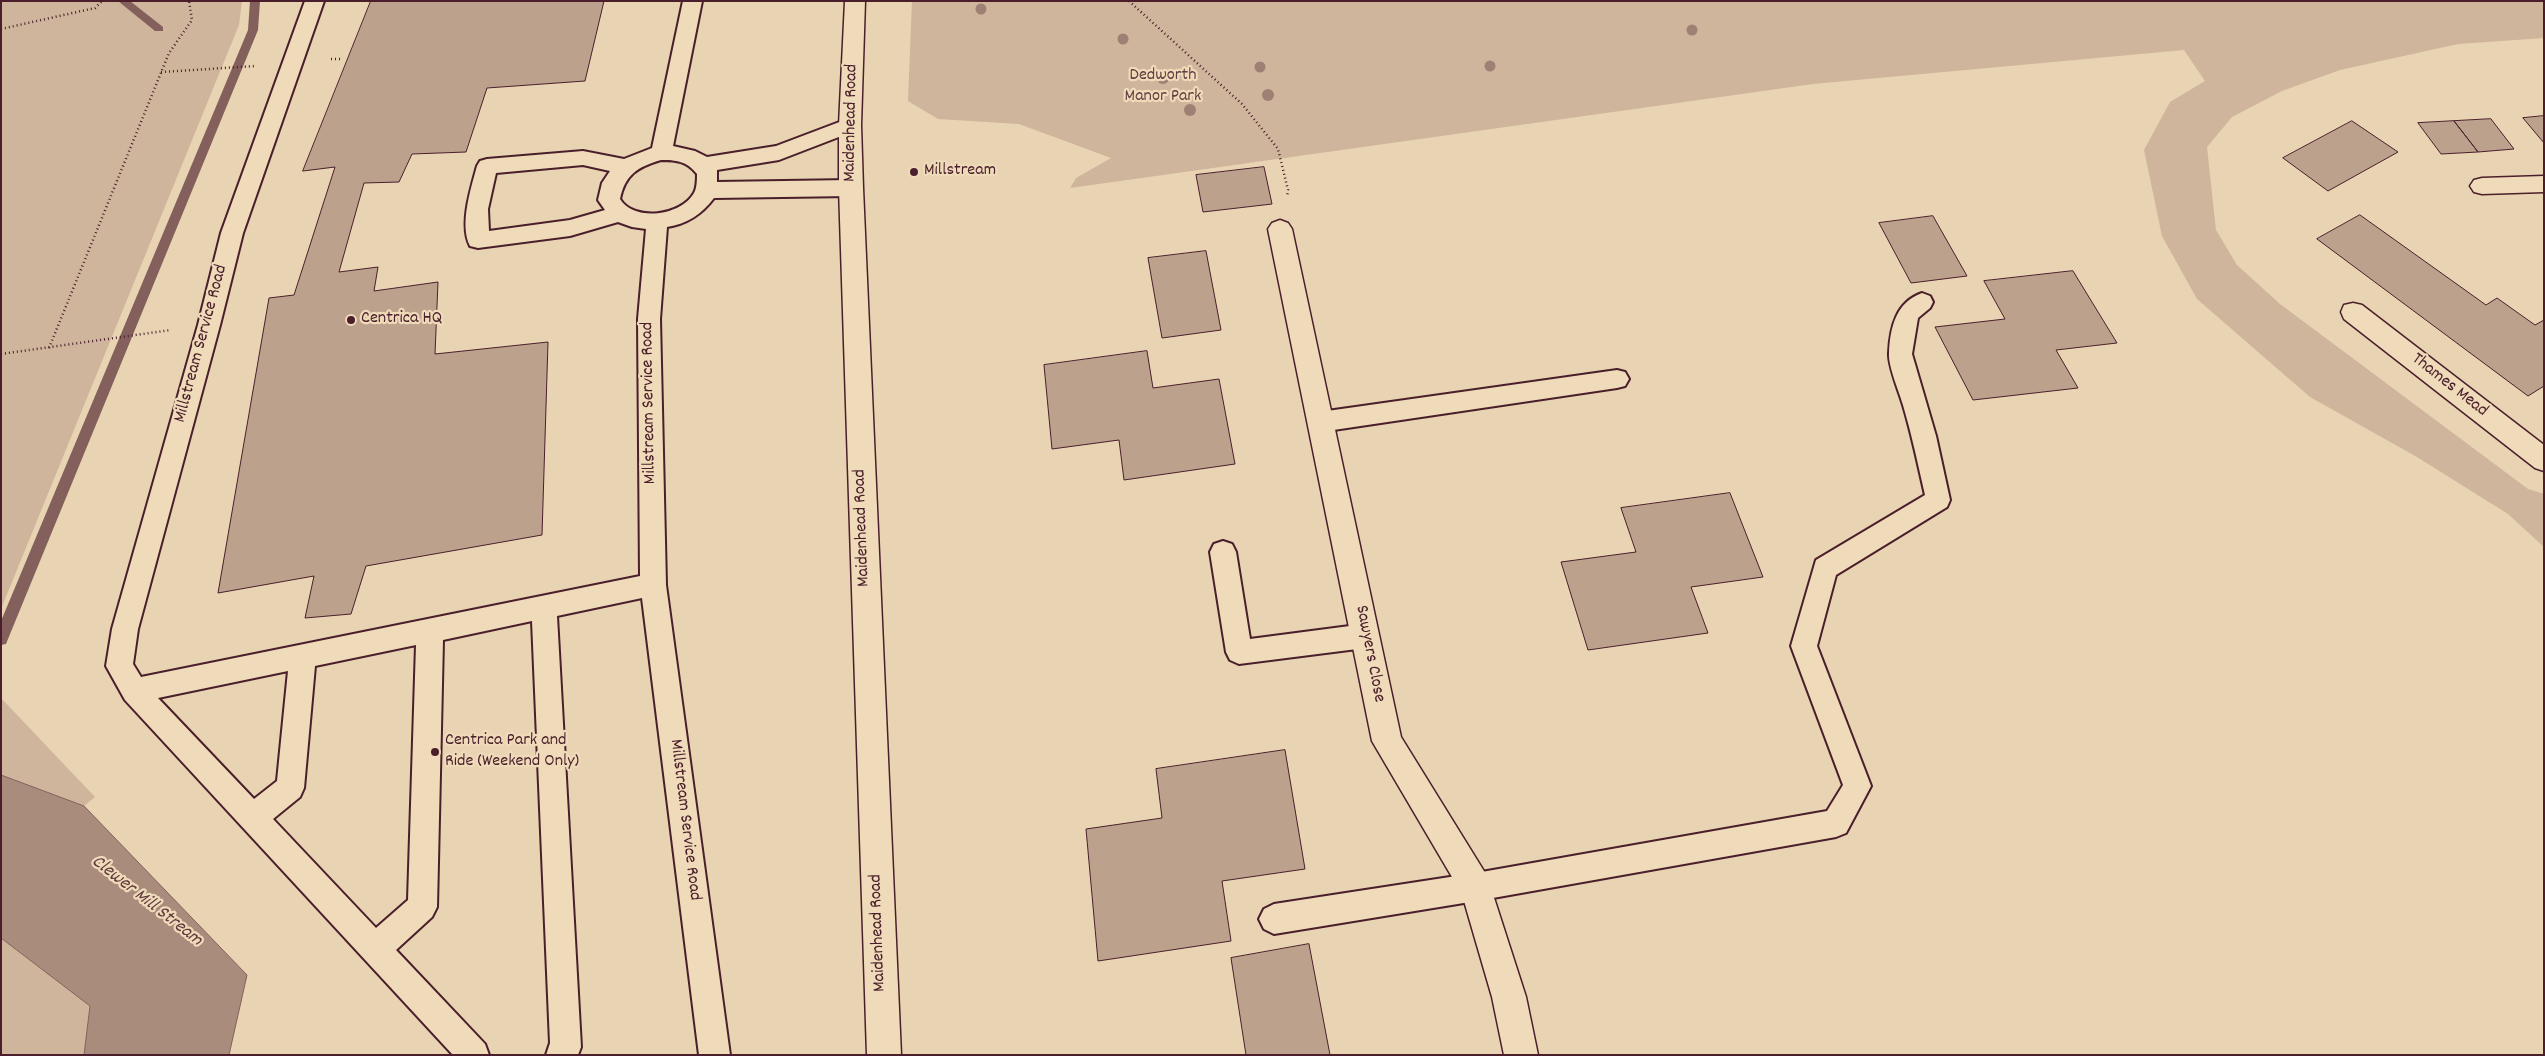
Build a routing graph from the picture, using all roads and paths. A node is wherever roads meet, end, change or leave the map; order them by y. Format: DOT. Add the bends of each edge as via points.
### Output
graph roads {
  1 [pos="102,1"];
  2 [pos="189,1"];
  3 [pos="315,1"];
  4 [pos="693,1"];
  5 [pos="855,1"];
  6 [pos="1129,1"];
  7 [pos="1,29"];
  8 [pos="239,67"];
  9 [pos="161,72"];
  10 [pos="850,124"];
  11 [pos="661,153"];
  12 [pos="703,165"];
  13 [pos="626,167"];
  14 [pos="2544,184"];
  15 [pos="2482,186"];
  16 [pos="851,188"];
  17 [pos="707,190"];
  18 [pos="618,214"];
  19 [pos="657,222"];
  20 [pos="1280,229"];
  21 [pos="1922,302"];
  22 [pos="2353,312"];
  23 [pos="139,335"];
  24 [pos="49,348"];
  25 [pos="1,354"];
  26 [pos="1617,380"];
  27 [pos="1320,422"];
  28 [pos="2544,460"];
  29 [pos="1223,552"];
  30 [pos="653,585"];
  31 [pos="544,607"];
  32 [pos="430,630"];
  33 [pos="1365,636"];
  34 [pos="304,656"];
  35 [pos="134,690"];
  36 [pos="253,817"];
  37 [pos="1476,887"];
  38 [pos="1274,919"];
  39 [pos="375,948"];
  40 [pos="474,1055"];
  41 [pos="561,1055"];
  42 [pos="715,1055"];
  43 [pos="884,1055"];
  44 [pos="1521,1055"];
  1 -- 7 [label="path" via="95,8"];
  2 -- 9 [label="path" via="192,20 169,53"];
  3 -- 35 [label="lane, Millstream Service Road" via="232,233 125,629 119,666"];
  4 -- 11 [label="lane"];
  5 -- 10 [label="main road, Maidenhead Road"];
  6 -- 20 [label="path" via="1242,104 1278,149 1288,190"];
  8 -- 9 [label="path"];
  9 -- 24 [label="path"];
  10 -- 12 [label="lane" via="779,153"];
  10 -- 16 [label="main road, Maidenhead Road"];
  11 -- 12 [label="lane" via="688,155"];
  11 -- 13 [label="lane"];
  12 -- 17 [label="lane" via="708,173"];
  13 -- 18 [label="lane" via="611,186 609,196"];
  13 -- 18 [label="lane" via="583,158 487,166 477,209 478,240 570,228"];
  14 -- 15 [label="main road"];
  16 -- 17 [label="lane"];
  16 -- 43 [label="main road, Maidenhead Road"];
  17 -- 19 [label="lane" via="692,209"];
  18 -- 19 [label="lane" via="640,223"];
  19 -- 30 [label="lane, Millstream Service Road" via="649,319"];
  20 -- 27 [label="main road, Sawyers Close"];
  21 -- 37 [label="lane" via="1907,314 1900,354 1924,436 1938,500 1825,568 1804,646 1857,786 1836,823"];
  22 -- 28 [label="main road, Thames Mead"];
  23 -- 24 [label="path"];
  24 -- 25 [label="path"];
  26 -- 27 [label="lane"];
  27 -- 33 [label="main road, Sawyers Close"];
  29 -- 33 [label="lane" via="1239,652"];
  30 -- 31 [label="lane"];
  30 -- 42 [label="lane, Millstream Service Road"];
  31 -- 32 [label="lane"];
  31 -- 41 [label="lane" via="566,1047"];
  32 -- 34 [label="lane"];
  32 -- 39 [label="lane" via="422,908"];
  33 -- 37 [label="main road, Sawyers Close" via="1387,741"];
  34 -- 35 [label="lane"];
  34 -- 36 [label="lane" via="290,788"];
  35 -- 36 [label="lane, Millstream Service Road"];
  36 -- 39 [label="lane, Millstream Service Road"];
  37 -- 38 [label="lane"];
  37 -- 44 [label="main road, Sawyers Close" via="1509,997"];
  39 -- 40 [label="lane, Millstream Service Road"];
}
